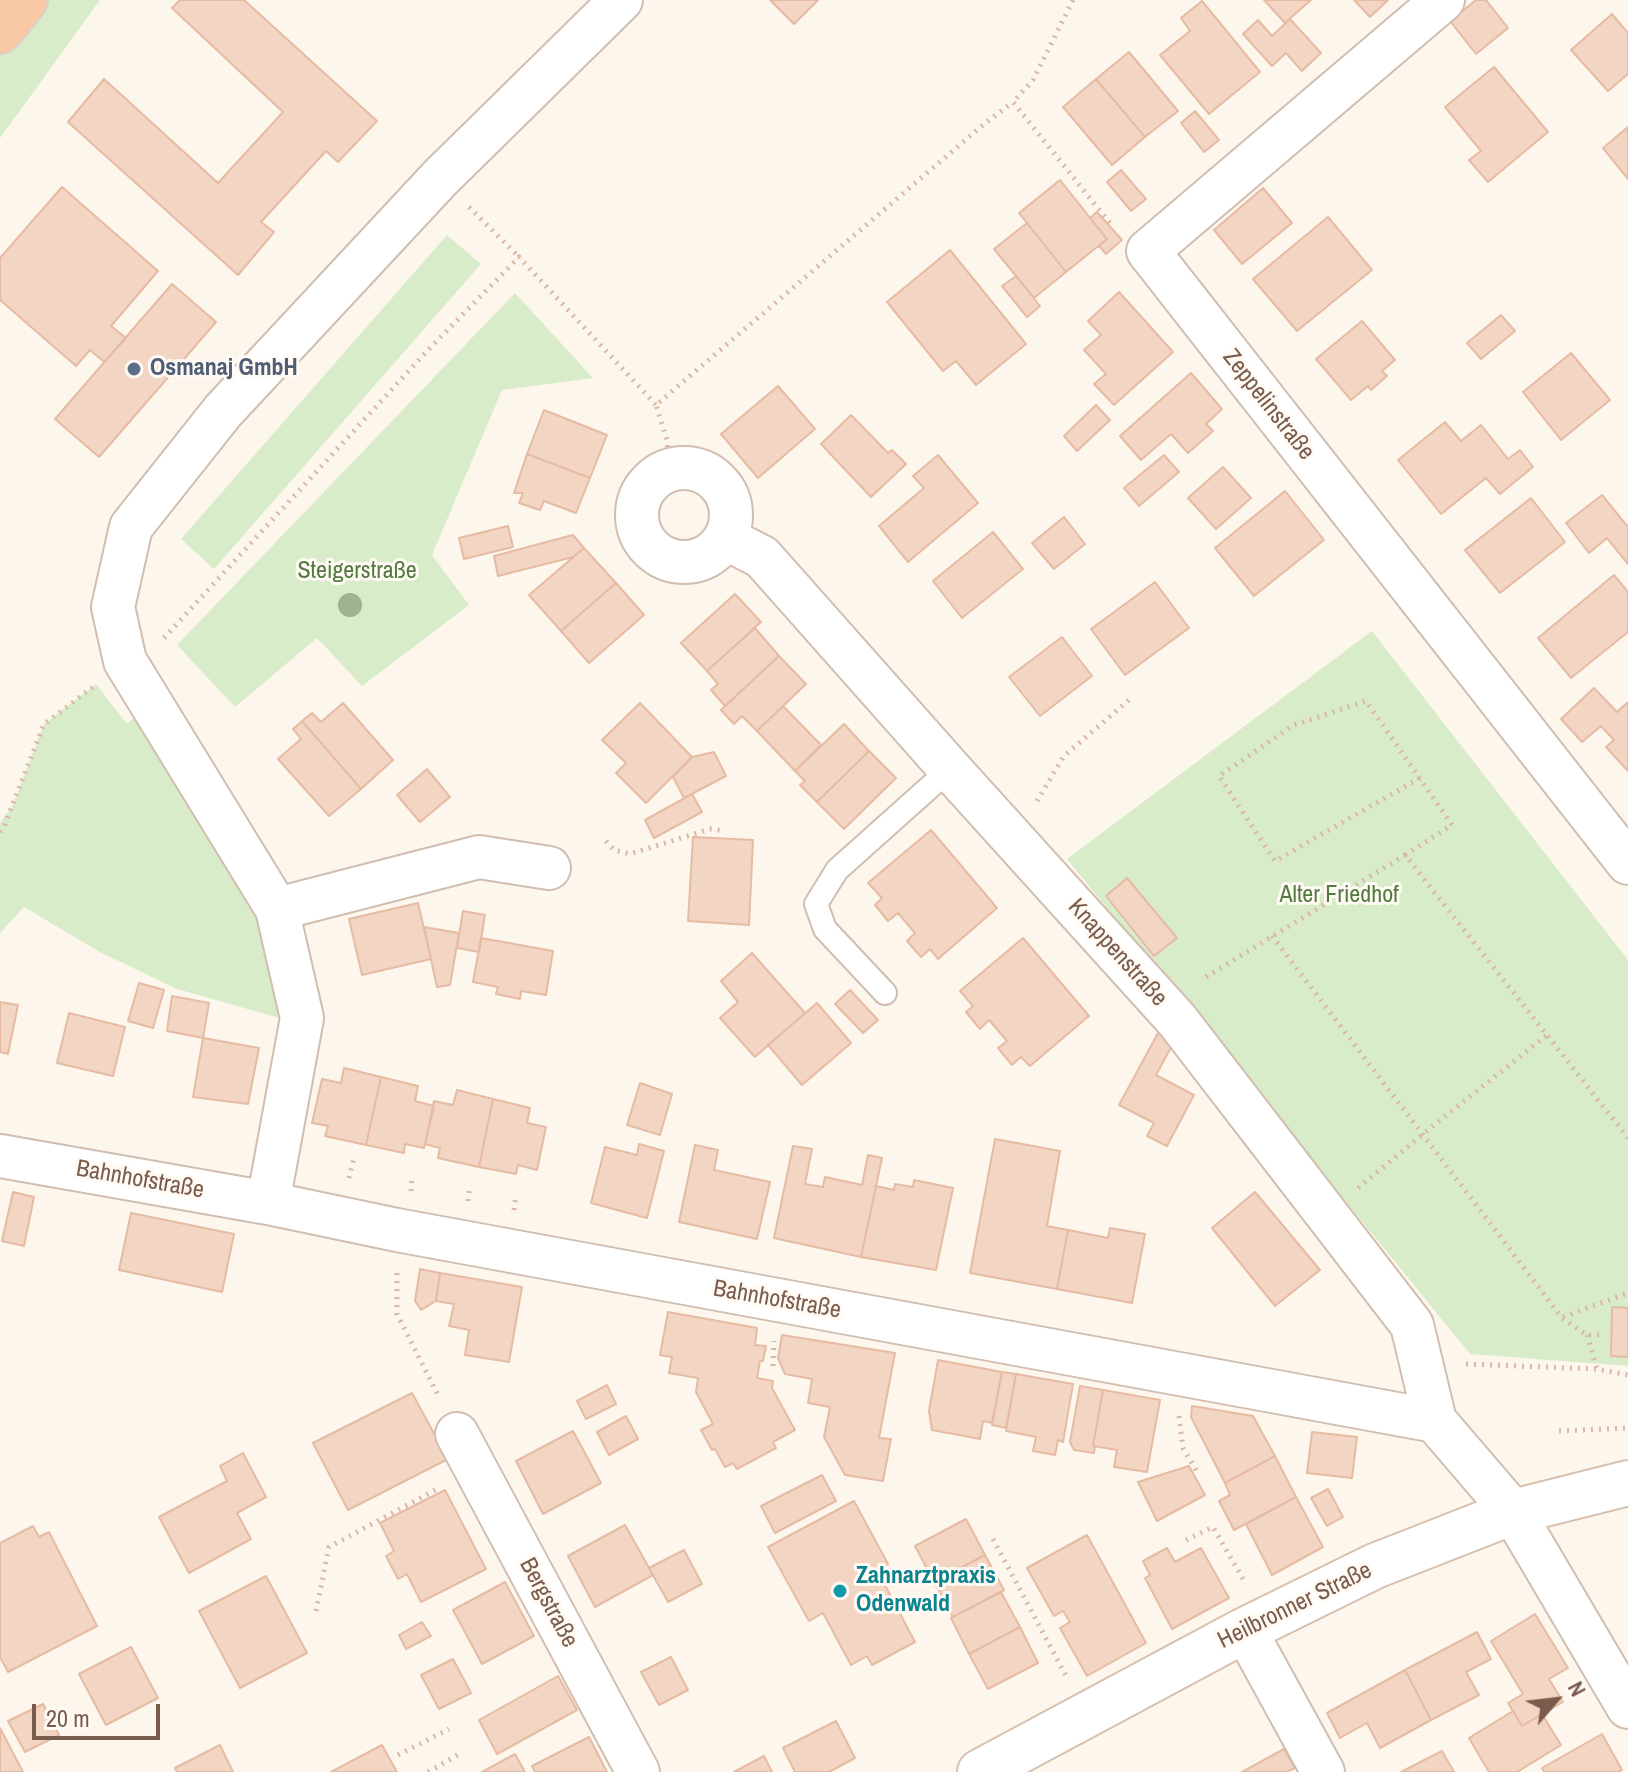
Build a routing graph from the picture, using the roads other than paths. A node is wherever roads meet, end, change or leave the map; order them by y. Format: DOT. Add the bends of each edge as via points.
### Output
graph roads {
  1 [pos="25,0"];
  2 [pos="621,0"];
  3 [pos="1443,0"];
  4 [pos="0,31"];
  5 [pos="725,538"];
  6 [pos="950,769"];
  7 [pos="1625,853"];
  8 [pos="549,868"];
  9 [pos="277,909"];
  10 [pos="885,993"];
  11 [pos="0,1156"];
  12 [pos="268,1203"];
  13 [pos="1435,1421"];
  14 [pos="466,1451"];
  15 [pos="1628,1483"];
  16 [pos="1513,1512"];
  17 [pos="1255,1625"];
  18 [pos="1628,1707"];
  19 [pos="638,1772"];
  20 [pos="980,1772"];
  21 [pos="1323,1772"];
  1 -- 4 [label="highway"];
  2 -- 9 [label="street" via="440,178 223,411 131,527 113,607 125,661"];
  3 -- 7 [label="street, Zeppelinstraße" via="1148,251"];
  5 -- 5 [label="street" via="716,550 690,562 660,556 640,534 636,520 643,490 653,479 682,468 713,478 730,506"];
  5 -- 6 [label="street, Knappenstraße" via="762,557"];
  6 -- 10 [label="lane" via="837,870 816,904 825,929"];
  6 -- 13 [label="street, Knappenstraße" via="1177,1020 1412,1325"];
  8 -- 9 [label="street" via="479,857"];
  9 -- 12 [label="street" via="302,1018"];
  11 -- 12 [label="street, Bahnhofstraße"];
  12 -- 13 [label="street, Bahnhofstraße"];
  13 -- 16 [label="street"];
  14 -- 19 [label="street, Bergstraße"];
  15 -- 16 [label="main road, Heilbronner Straße"];
  16 -- 17 [label="main road, Heilbronner Straße" via="1375,1566"];
  16 -- 18 [label="street"];
  17 -- 20 [label="main road, Heilbronner Straße"];
  17 -- 21 [label="street"];
}
